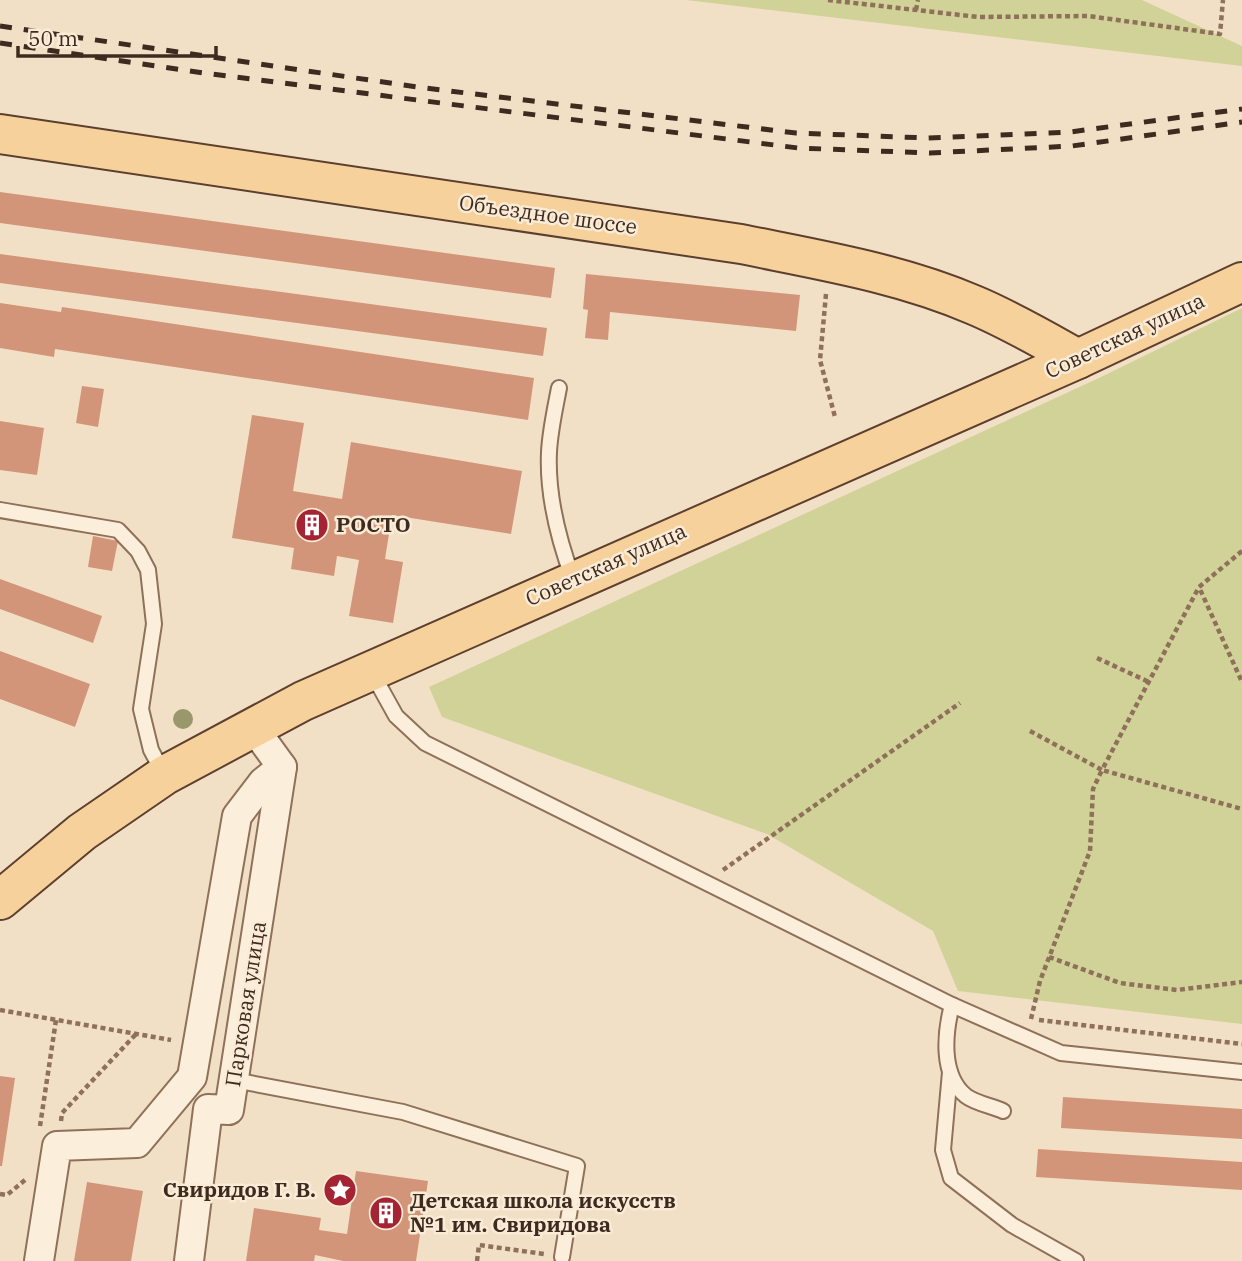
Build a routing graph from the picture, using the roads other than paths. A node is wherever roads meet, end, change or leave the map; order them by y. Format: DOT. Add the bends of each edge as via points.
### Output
graph roads {
  1 [pos="0,134"];
  2 [pos="1242,282"];
  3 [pos="1078,359"];
  4 [pos="559,388"];
  5 [pos="0,510"];
  6 [pos="573,579"];
  7 [pos="371,669"];
  8 [pos="253,727"];
  9 [pos="282,767"];
  10 [pos="165,775"];
  11 [pos="0,900"];
  12 [pos="952,1005"];
  13 [pos="950,1072"];
  14 [pos="1242,1072"];
  15 [pos="234,1080"];
  16 [pos="1003,1111"];
  17 [pos="562,1257"];
  18 [pos="39,1261"];
  19 [pos="189,1261"];
  20 [pos="1076,1261"];
  1 -- 3 [label="main road, Объездное шоссе" via="741,244 829,262 880,273 972,304"];
  2 -- 3 [label="main road, Советская улица"];
  3 -- 6 [label="main road, Советская улица"];
  4 -- 6 [label="lane" via="549,454 553,500"];
  5 -- 10 [label="lane" via="118,530 138,551 148,570 154,624 141,709 151,750"];
  6 -- 7 [label="main road, Советская улица"];
  7 -- 8 [label="main road, Советская улица"];
  7 -- 12 [label="lane" via="396,716 425,743"];
  8 -- 9 [label="street"];
  8 -- 10 [label="main road, Советская улица"];
  9 -- 15 [label="street, Парковая улица"];
  9 -- 18 [label="street, Парковая улица" via="263,782 237,816 192,1077 137,1143 48,1138"];
  10 -- 11 [label="main road, Советская улица" via="82,832"];
  12 -- 13 [label="lane" via="945,1033"];
  12 -- 14 [label="lane" via="1061,1053"];
  13 -- 16 [label="lane" via="965,1095"];
  13 -- 20 [label="lane" via="943,1150 951,1178 1012,1225"];
  15 -- 17 [label="lane" via="403,1112 577,1166"];
  15 -- 19 [label="street, Парковая улица" via="229,1110 208,1109"];
}
